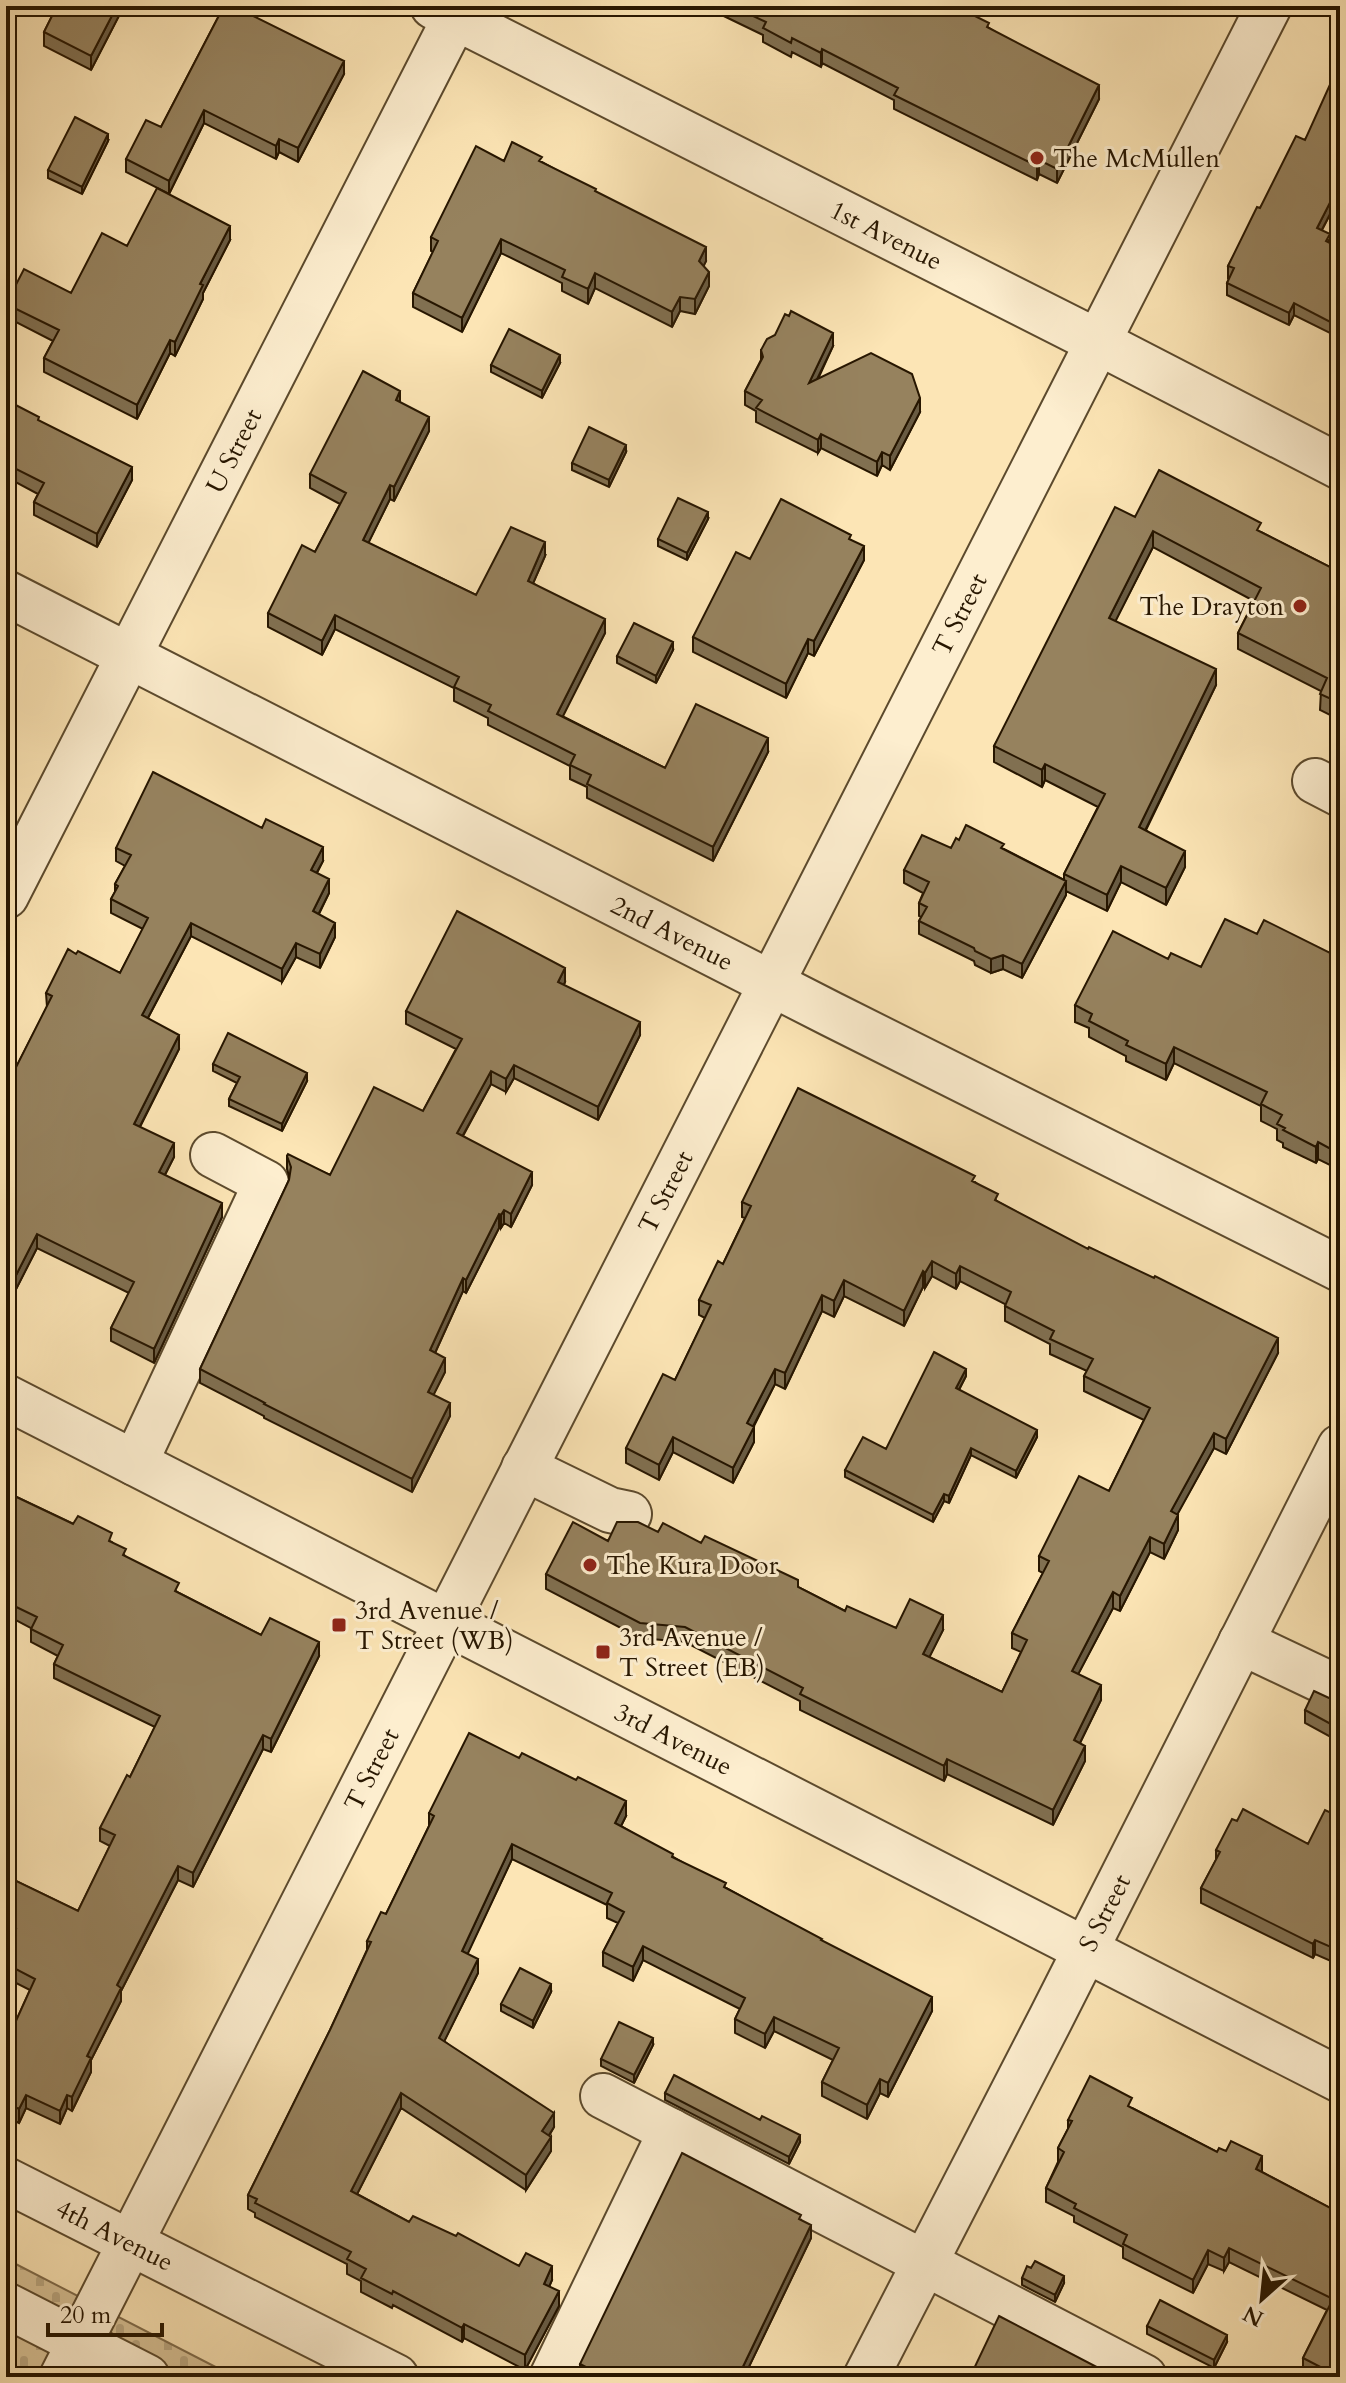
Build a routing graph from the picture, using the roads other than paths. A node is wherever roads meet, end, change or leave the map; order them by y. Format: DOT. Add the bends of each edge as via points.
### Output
graph roads {
  1 [pos="1269,6"];
  2 [pos="450,10"];
  3 [pos="1098,342"];
  4 [pos="1340,467"];
  5 [pos="6,593"];
  6 [pos="130,656"];
  7 [pos="6,896"];
  8 [pos="771,983"];
  9 [pos="213,1155"];
  10 [pos="1340,1269"];
  11 [pos="6,1397"];
  12 [pos="1340,1447"];
  13 [pos="135,1463"];
  14 [pos="524,1468"];
  15 [pos="629,1514"];
  16 [pos="447,1621"];
  17 [pos="1241,1642"];
  18 [pos="1340,1689"];
  19 [pos="1085,1950"];
  20 [pos="1340,2080"];
  21 [pos="603,2096"];
  22 [pos="671,2131"];
  23 [pos="6,2180"];
  24 [pos="131,2241"];
  25 [pos="924,2261"];
  26 [pos="6,2305"];
  27 [pos="70,2360"];
  28 [pos="147,2377"];
  29 [pos="396,2377"];
  30 [pos="552,2377"];
  31 [pos="866,2377"];
  32 [pos="1144,2377"];
  1 -- 3 [label="street, T Street"];
  2 -- 3 [label="street, 1st Avenue"];
  2 -- 6 [label="street, U Street"];
  3 -- 4 [label="street, 1st Avenue"];
  3 -- 8 [label="street, T Street"];
  5 -- 6 [label="street, 2nd Avenue"];
  6 -- 7 [label="street, U Street"];
  6 -- 8 [label="street, 2nd Avenue"];
  8 -- 10 [label="street, 2nd Avenue"];
  8 -- 14 [label="street, T Street"];
  9 -- 13 [label="street" via="266,1183"];
  11 -- 13 [label="street, 3rd Avenue"];
  12 -- 17 [label="street, S Street"];
  13 -- 16 [label="street, 3rd Avenue"];
  14 -- 15 [label="street"];
  14 -- 16 [label="street, T Street"];
  16 -- 19 [label="street, 3rd Avenue"];
  16 -- 24 [label="street, T Street"];
  17 -- 18 [label="street"];
  17 -- 19 [label="street, S Street"];
  19 -- 20 [label="street, 3rd Avenue"];
  19 -- 25 [label="street, S Street"];
  21 -- 22 [label="street"];
  22 -- 25 [label="street"];
  22 -- 30 [label="street"];
  23 -- 24 [label="street, 4th Avenue"];
  24 -- 27 [label="street, T Street"];
  24 -- 29 [label="street, 4th Avenue"];
  25 -- 31 [label="street, S Street"];
  25 -- 32 [label="street"];
  26 -- 27 [label="street"];
  27 -- 28 [label="street"];
}
